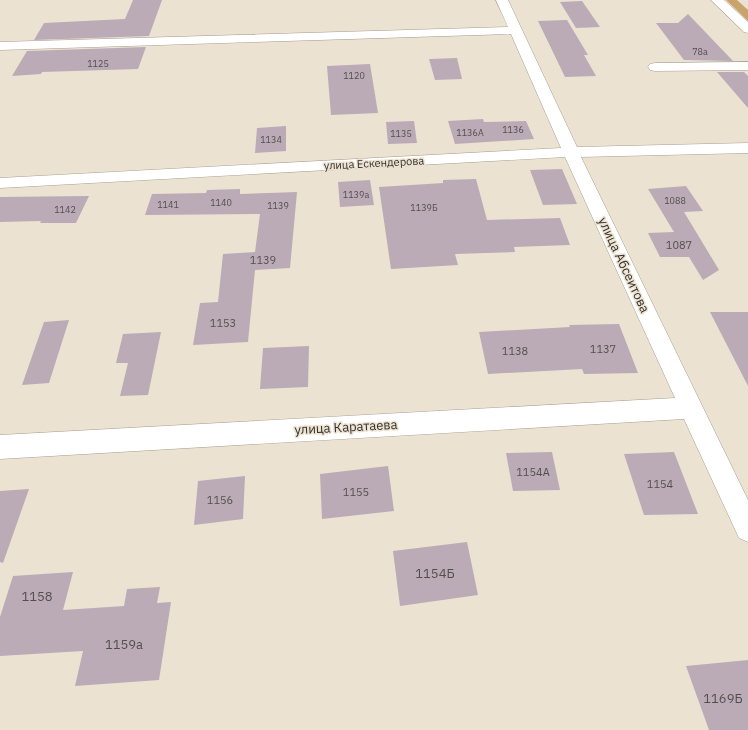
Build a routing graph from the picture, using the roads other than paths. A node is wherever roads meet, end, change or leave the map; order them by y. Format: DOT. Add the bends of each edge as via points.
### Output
graph roads {
  1 [pos="502,0"];
  2 [pos="717,0"];
  3 [pos="517,30"];
  4 [pos="748,30"];
  5 [pos="0,46"];
  6 [pos="748,66"];
  7 [pos="655,67"];
  8 [pos="748,148"];
  9 [pos="572,152"];
  10 [pos="0,183"];
  11 [pos="692,408"];
  12 [pos="0,447"];
  13 [pos="748,529"];
  1 -- 3 [label="street, улица Абсеитова"];
  2 -- 4 [label="street"];
  3 -- 5 [label="street"];
  3 -- 9 [label="street, улица Абсеитова"];
  6 -- 7 [label="street"];
  8 -- 9 [label="street, улица Ескендерова"];
  9 -- 10 [label="street, улица Ескендерова"];
  9 -- 11 [label="street, улица Абсеитова"];
  11 -- 12 [label="street, улица Каратаева"];
  11 -- 13 [label="street, улица Абсеитова"];
}
